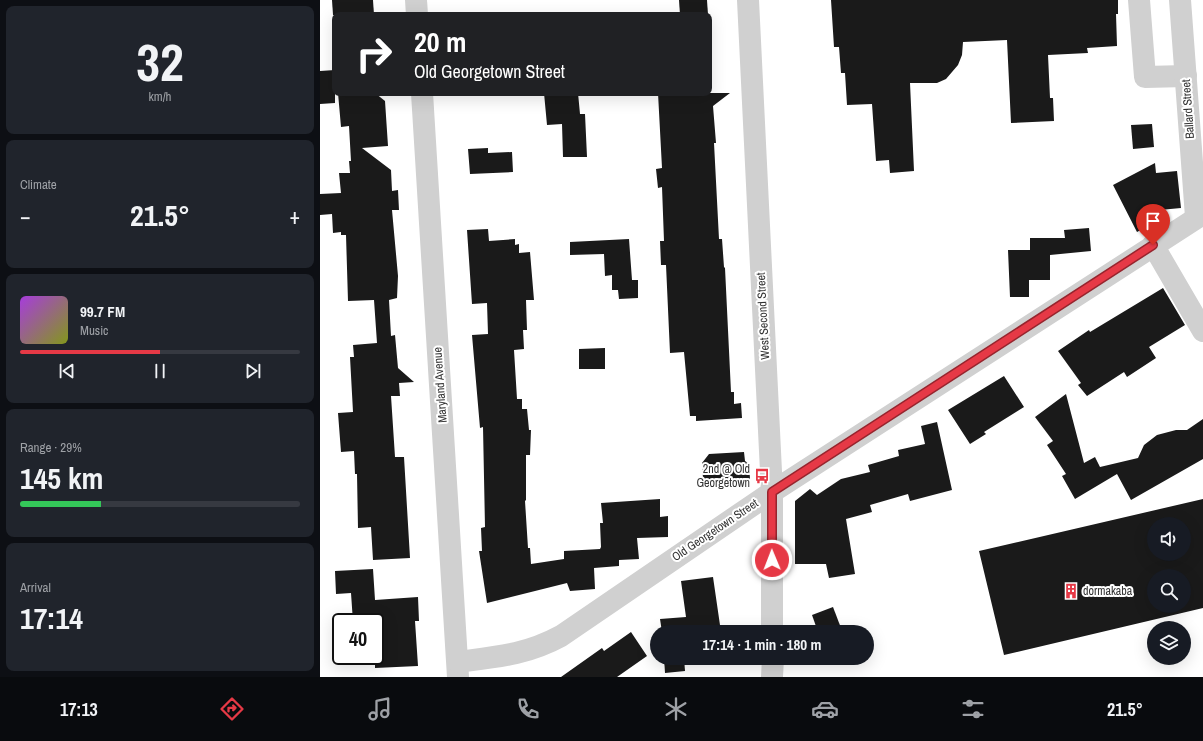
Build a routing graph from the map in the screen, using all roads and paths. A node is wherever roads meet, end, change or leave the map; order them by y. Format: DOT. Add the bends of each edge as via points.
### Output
graph roads {
  1 [pos="416,0"];
  2 [pos="748,0"];
  3 [pos="1139,0"];
  4 [pos="1180,0"];
  5 [pos="417,12"];
  6 [pos="1186,76"];
  7 [pos="422,96"];
  8 [pos="1200,216"];
  9 [pos="1153,245"];
  10 [pos="1203,331"];
  11 [pos="772,492"];
  12 [pos="772,625"];
  13 [pos="773,665"];
  14 [pos="458,670"];
  15 [pos="772,677"];
  1 -- 5 [label="street"];
  2 -- 11 [label="street, West Second Street"];
  3 -- 6 [label="street" via="1145,77"];
  4 -- 6 [label="street, Ballard Street"];
  6 -- 8 [label="street, Ballard Street"];
  7 -- 14 [label="street, Maryland Avenue"];
  8 -- 9 [label="street, Old Georgetown Street"];
  9 -- 10 [label="street"];
  9 -- 11 [label="street, Old Georgetown Street"];
  11 -- 12 [label="street, West Second Street"];
  11 -- 14 [label="street, Old Georgetown Street" via="561,636 522,653"];
  13 -- 15 [label="street"];
}
